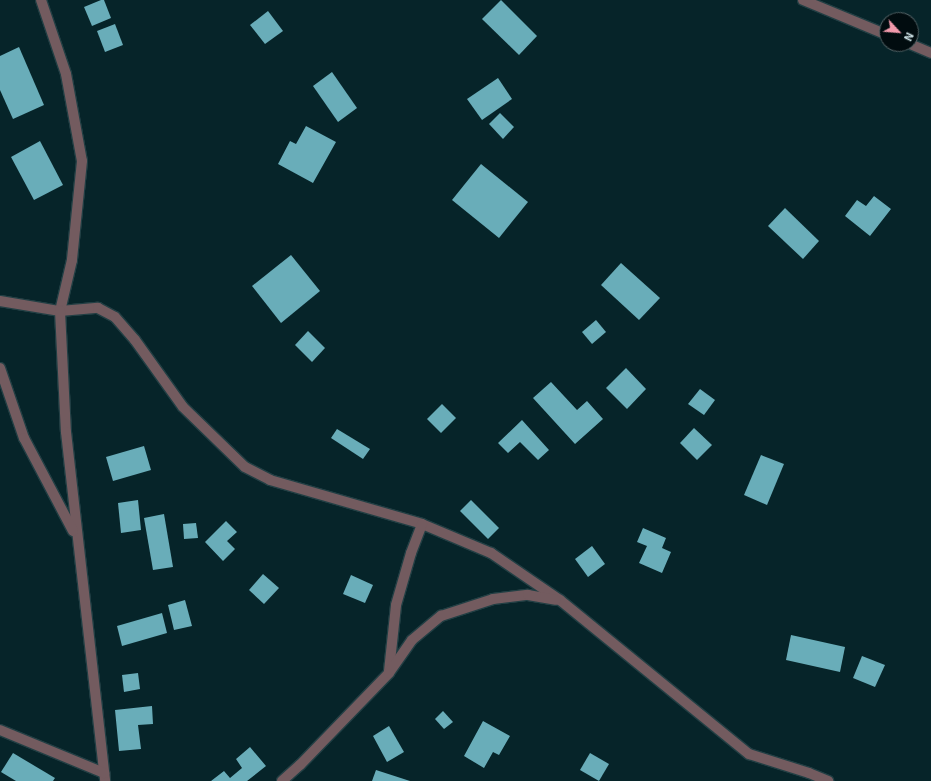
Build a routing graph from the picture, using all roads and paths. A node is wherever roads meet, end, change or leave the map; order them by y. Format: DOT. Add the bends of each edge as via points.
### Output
graph roads {
  1 [pos="41,0"];
  2 [pos="802,0"];
  3 [pos="879,32"];
  4 [pos="919,48"];
  5 [pos="931,53"];
  6 [pos="0,301"];
  7 [pos="60,311"];
  8 [pos="0,368"];
  9 [pos="422,524"];
  10 [pos="76,536"];
  11 [pos="560,600"];
  12 [pos="389,673"];
  13 [pos="0,730"];
  14 [pos="104,777"];
  15 [pos="282,781"];
  16 [pos="828,781"];
  1 -- 7 [label="street" via="66,74 82,161 72,260"];
  2 -- 3 [label="street"];
  4 -- 5 [label="street"];
  6 -- 7 [label="street"];
  7 -- 9 [label="street" via="98,308 115,318 135,340 184,407 245,467 270,480"];
  7 -- 10 [label="street" via="66,432"];
  8 -- 10 [label="street" via="24,438"];
  9 -- 11 [label="street" via="490,554"];
  9 -- 12 [label="street" via="396,605"];
  10 -- 14 [label="street"];
  11 -- 12 [label="street" via="528,595 493,599 441,616 412,640"];
  11 -- 16 [label="street" via="748,754"];
  12 -- 15 [label="street"];
  13 -- 14 [label="street"];
}
